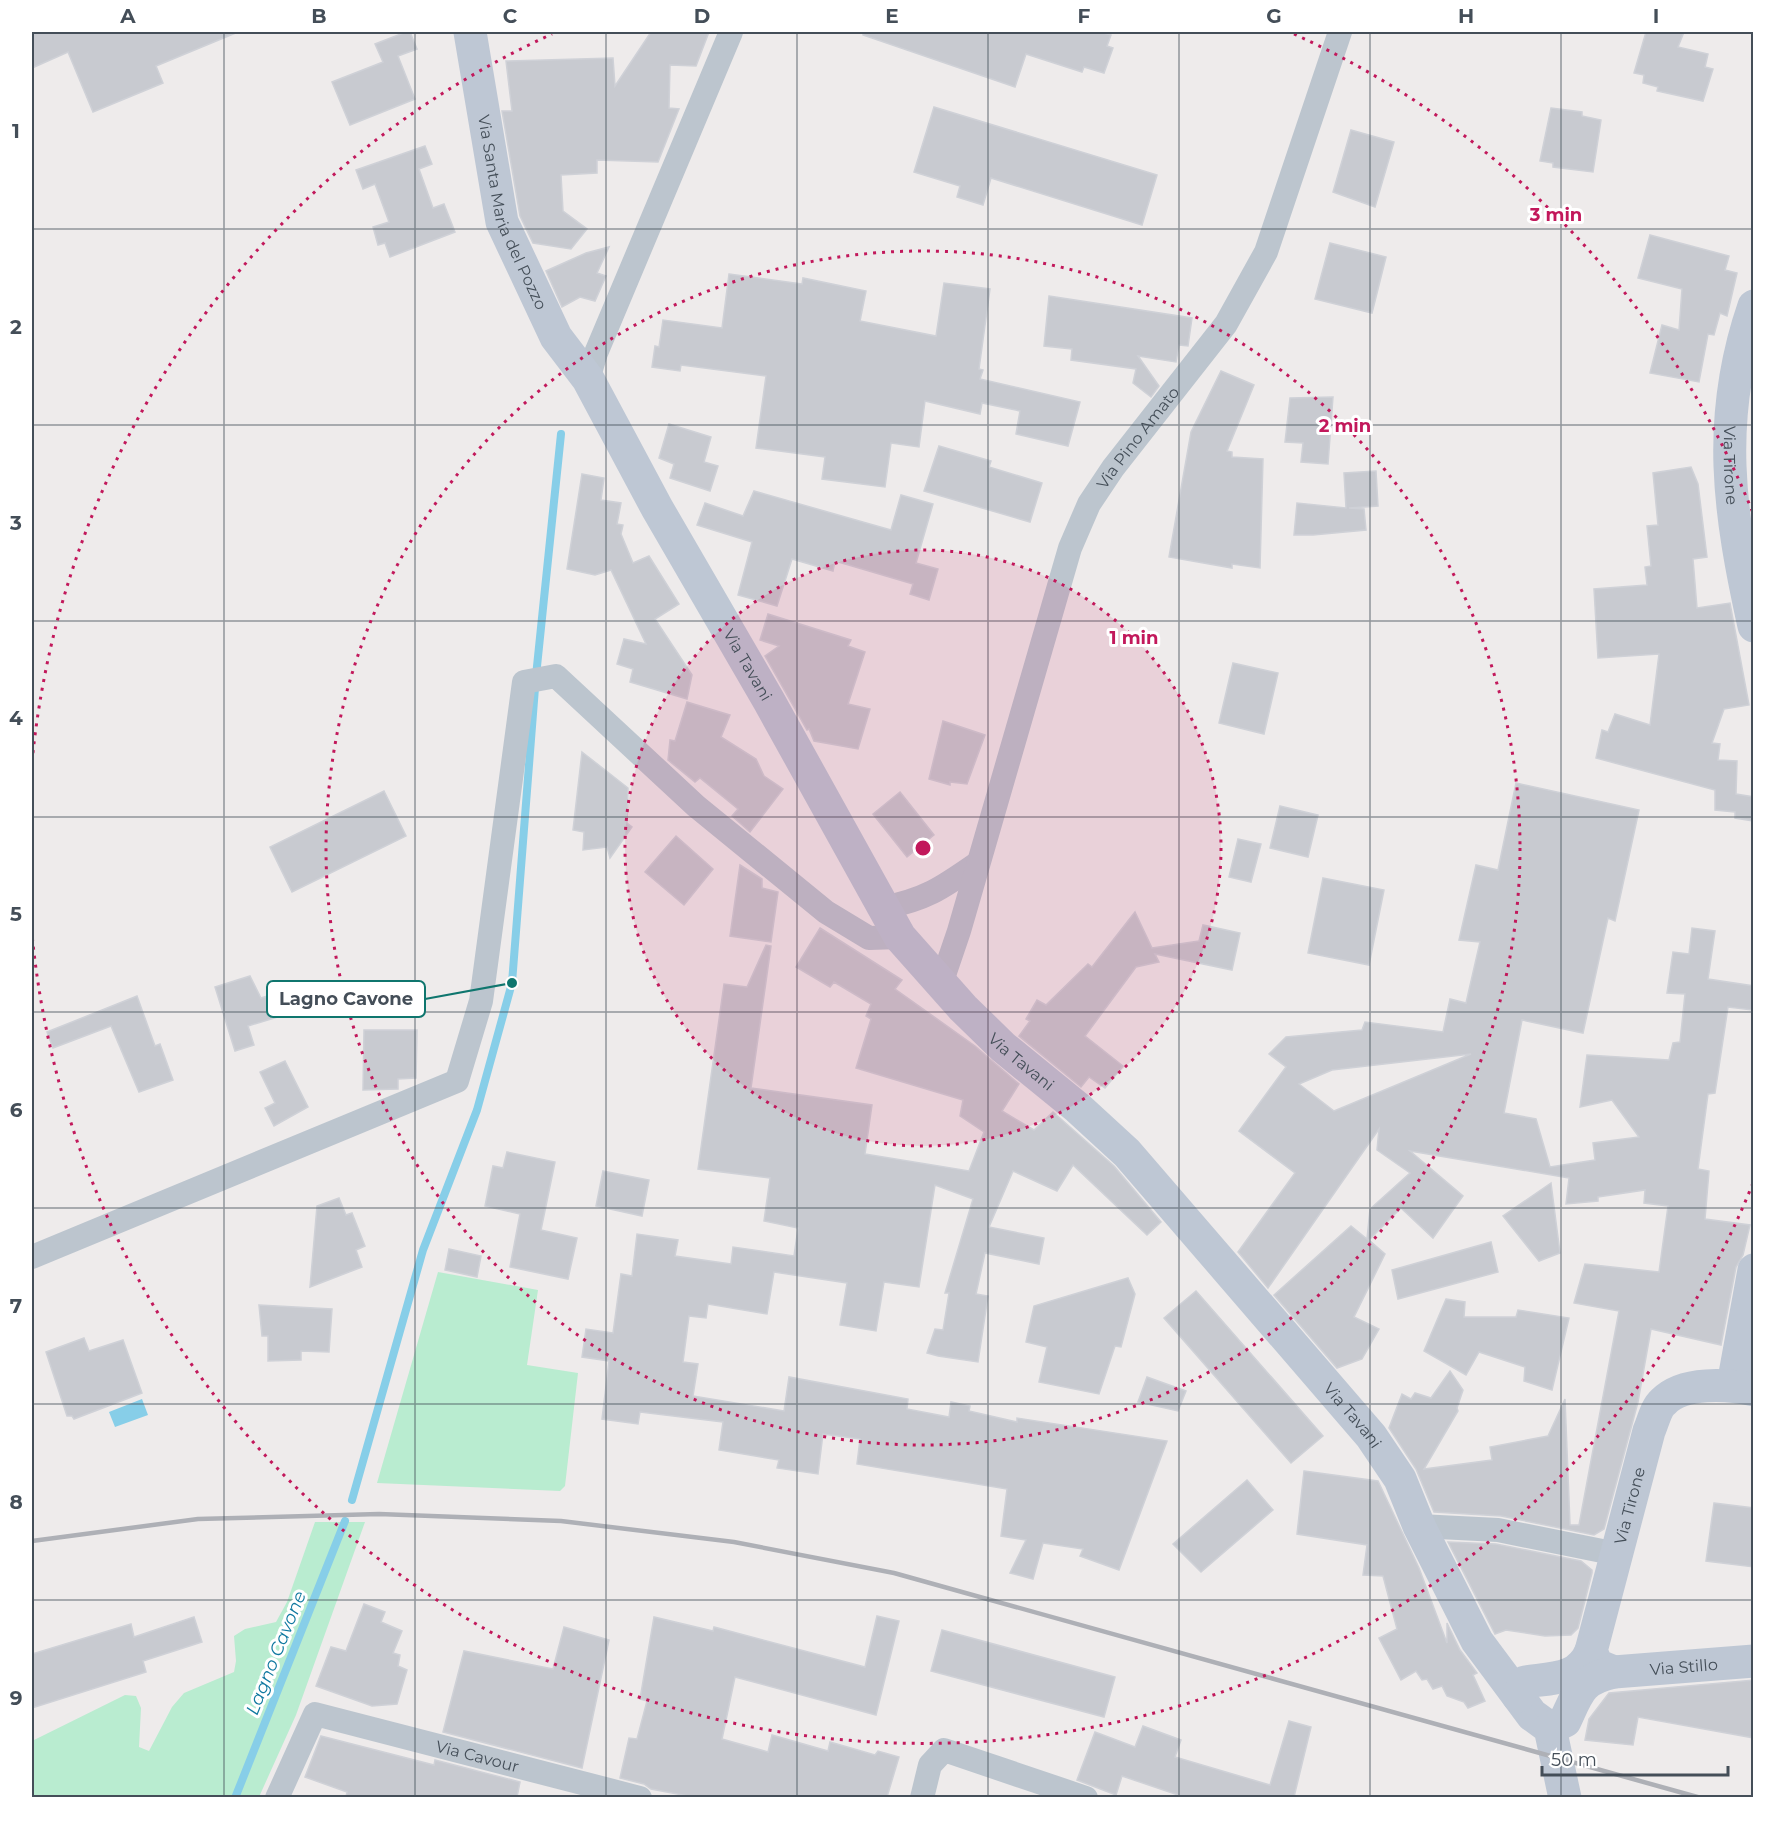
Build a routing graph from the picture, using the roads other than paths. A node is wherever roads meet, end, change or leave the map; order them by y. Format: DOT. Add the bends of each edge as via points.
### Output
graph roads {
  1 [pos="470,32"];
  2 [pos="731,32"];
  3 [pos="1340,32"];
  4 [pos="1754,306"];
  5 [pos="588,379"];
  6 [pos="1754,626"];
  7 [pos="978,863"];
  8 [pos="883,908"];
  9 [pos="900,937"];
  10 [pos="941,984"];
  11 [pos="32,1257"];
  12 [pos="1754,1270"];
  13 [pos="1743,1388"];
  14 [pos="1419,1526"];
  15 [pos="1617,1554"];
  16 [pos="1602,1661"];
  17 [pos="1754,1661"];
  18 [pos="1518,1696"];
  19 [pos="1550,1728"];
  20 [pos="277,1797"];
  21 [pos="640,1797"];
  22 [pos="922,1797"];
  23 [pos="1086,1797"];
  24 [pos="1565,1797"];
  1 -- 5 [label="street, Via Santa Maria del Pozzo" via="502,222 556,337"];
  2 -- 5 [label="street"];
  3 -- 7 [label="street, Via Pino Amato" via="1266,252 1252,279 1226,324 1089,504 1070,548"];
  4 -- 6 [label="street, Via Tirone" via="1733,381 1728,441 1736,544"];
  5 -- 8 [label="street, Via Tavani"];
  7 -- 8 [label="street" via="942,889"];
  7 -- 10 [label="street, Via Pino Amato"];
  8 -- 9 [label="street, Via Tavani"];
  9 -- 10 [label="street, Via Tavani"];
  9 -- 11 [label="street" via="869,938 826,912 696,806 556,676 524,682 481,1002 457,1081"];
  10 -- 14 [label="street, Via Tavani" via="1003,1047 1127,1153 1179,1211 1371,1436 1400,1479"];
  12 -- 13 [label="street, Via Tirone"];
  13 -- 15 [label="street, Via Tirone" via="1690,1389 1662,1402 1649,1431"];
  14 -- 15 [label="street" via="1498,1530"];
  14 -- 18 [label="street, Via Tavani" via="1477,1641"];
  15 -- 16 [label="street, Via Tirone"];
  16 -- 17 [label="street, Via Stillo"];
  16 -- 18 [label="street" via="1585,1664 1568,1676 1525,1682"];
  16 -- 19 [label="street, Via Stillo" via="1594,1677 1579,1691 1565,1721"];
  18 -- 19 [label="street, Via Tavani" via="1532,1715"];
  19 -- 24 [label="street"];
  20 -- 21 [label="street, Via Cavour" via="315,1714"];
  22 -- 23 [label="street" via="930,1765 944,1750"];
}
